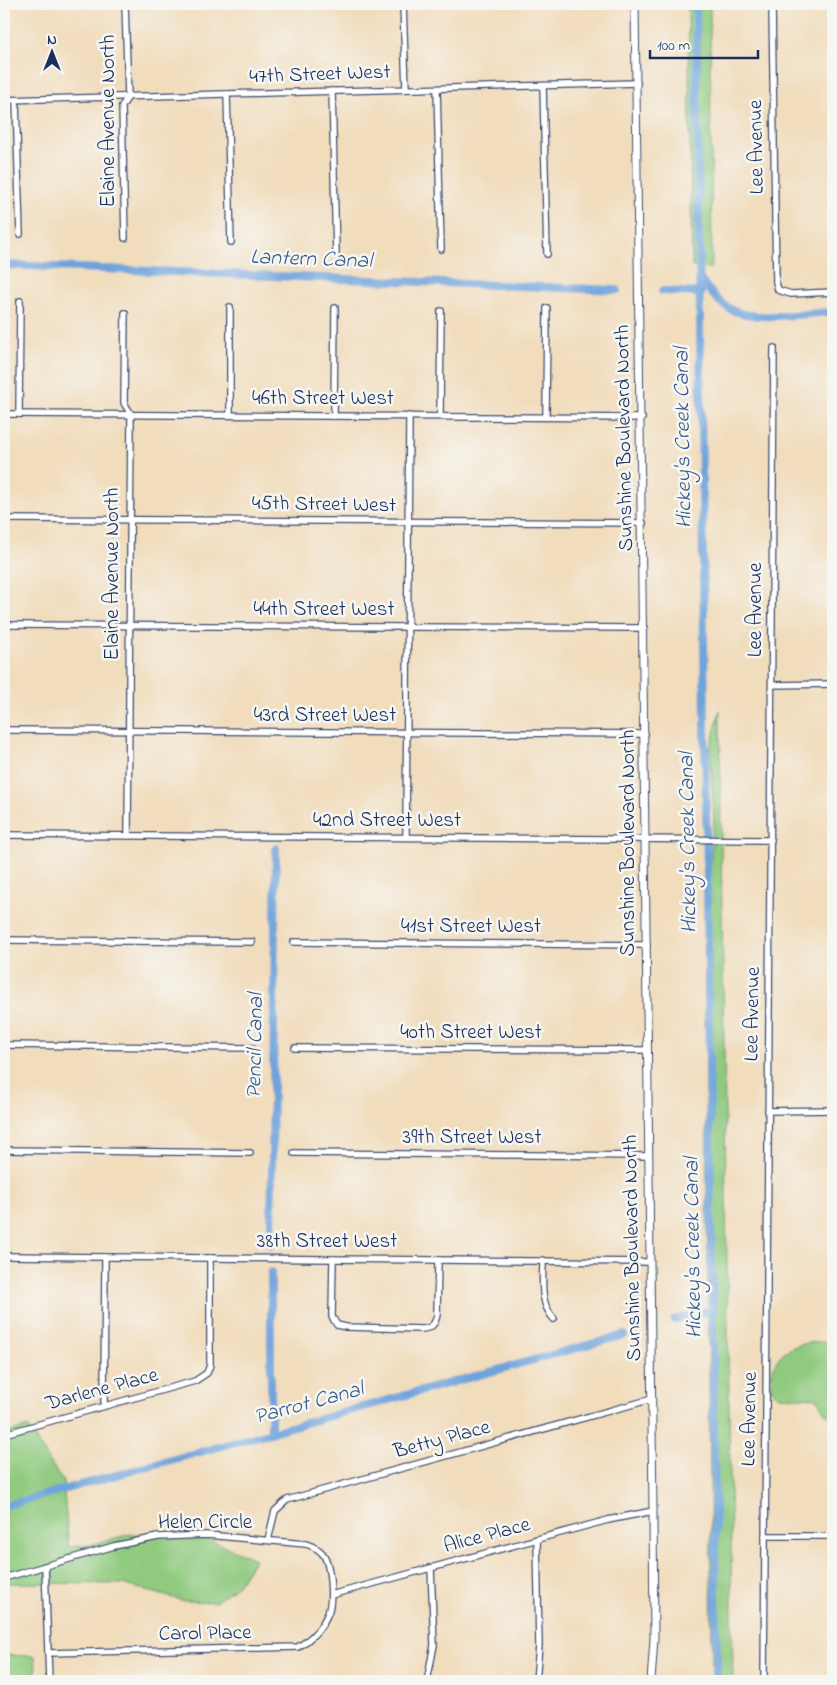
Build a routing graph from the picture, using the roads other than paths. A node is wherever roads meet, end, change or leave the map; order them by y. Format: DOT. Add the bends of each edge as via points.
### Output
graph roads {
  1 [pos="125,4"];
  2 [pos="403,4"];
  3 [pos="636,4"];
  4 [pos="772,4"];
  5 [pos="637,83"];
  6 [pos="543,86"];
  7 [pos="437,89"];
  8 [pos="406,90"];
  9 [pos="332,91"];
  10 [pos="227,94"];
  11 [pos="128,97"];
  12 [pos="4,100"];
  13 [pos="16,100"];
  14 [pos="20,234"];
  15 [pos="125,238"];
  16 [pos="231,242"];
  17 [pos="442,249"];
  18 [pos="336,254"];
  19 [pos="547,254"];
  20 [pos="833,292"];
  21 [pos="20,301"];
  22 [pos="230,307"];
  23 [pos="336,308"];
  24 [pos="547,308"];
  25 [pos="441,310"];
  26 [pos="125,313"];
  27 [pos="774,348"];
  28 [pos="4,414"];
  29 [pos="19,414"];
  30 [pos="130,414"];
  31 [pos="230,415"];
  32 [pos="334,416"];
  33 [pos="409,416"];
  34 [pos="440,416"];
  35 [pos="546,417"];
  36 [pos="642,418"];
  37 [pos="4,519"];
  38 [pos="130,519"];
  39 [pos="408,522"];
  40 [pos="643,523"];
  41 [pos="4,624"];
  42 [pos="129,625"];
  43 [pos="407,627"];
  44 [pos="644,628"];
  45 [pos="833,684"];
  46 [pos="772,685"];
  47 [pos="4,730"];
  48 [pos="128,731"];
  49 [pos="406,732"];
  50 [pos="645,734"];
  51 [pos="4,835"];
  52 [pos="128,836"];
  53 [pos="406,837"];
  54 [pos="646,840"];
  55 [pos="771,840"];
  56 [pos="4,940"];
  57 [pos="252,942"];
  58 [pos="294,942"];
  59 [pos="647,945"];
  60 [pos="4,1046"];
  61 [pos="252,1048"];
  62 [pos="295,1048"];
  63 [pos="648,1050"];
  64 [pos="833,1110"];
  65 [pos="768,1111"];
  66 [pos="4,1150"];
  67 [pos="250,1153"];
  68 [pos="294,1153"];
  69 [pos="649,1156"];
  70 [pos="4,1256"];
  71 [pos="105,1257"];
  72 [pos="210,1258"];
  73 [pos="333,1259"];
  74 [pos="438,1260"];
  75 [pos="543,1260"];
  76 [pos="650,1262"];
  77 [pos="554,1319"];
  78 [pos="652,1399"];
  79 [pos="104,1406"];
  80 [pos="4,1434"];
  81 [pos="653,1511"];
  82 [pos="765,1536"];
  83 [pos="833,1536"];
  84 [pos="537,1539"];
  85 [pos="268,1540"];
  86 [pos="45,1566"];
  87 [pos="432,1568"];
  88 [pos="4,1578"];
  89 [pos="331,1595"];
  90 [pos="48,1653"];
  91 [pos="49,1681"];
  92 [pos="427,1681"];
  93 [pos="536,1681"];
  94 [pos="651,1681"];
  95 [pos="764,1681"];
  1 -- 11 [label="street, Elaine Avenue North"];
  2 -- 8 [label="street"];
  3 -- 5 [label="street, Sunshine Boulevard North"];
  4 -- 20 [label="street, Lee Avenue" via="776,282 778,290 791,294"];
  5 -- 6 [label="street, 47th Street West"];
  5 -- 36 [label="street, Sunshine Boulevard North"];
  6 -- 7 [label="street, 47th Street West"];
  6 -- 19 [label="street"];
  7 -- 8 [label="street, 47th Street West"];
  7 -- 17 [label="street"];
  8 -- 9 [label="street, 47th Street West"];
  9 -- 10 [label="street, 47th Street West"];
  9 -- 18 [label="street"];
  10 -- 11 [label="street, 47th Street West"];
  10 -- 16 [label="street"];
  11 -- 13 [label="street, 47th Street West"];
  11 -- 15 [label="street, Elaine Avenue North" via="122,106"];
  12 -- 13 [label="street, 47th Street West"];
  13 -- 14 [label="street"];
  21 -- 29 [label="street"];
  22 -- 31 [label="street"];
  23 -- 32 [label="street"];
  24 -- 35 [label="street"];
  25 -- 34 [label="street"];
  26 -- 30 [label="street, Elaine Avenue North" via="124,403"];
  27 -- 46 [label="street, Lee Avenue"];
  28 -- 29 [label="street, 46th Street West"];
  29 -- 30 [label="street, 46th Street West"];
  30 -- 31 [label="street, 46th Street West"];
  30 -- 38 [label="street, Elaine Avenue North"];
  31 -- 32 [label="street, 46th Street West"];
  32 -- 33 [label="street, 46th Street West"];
  33 -- 34 [label="street, 46th Street West"];
  33 -- 39 [label="street"];
  34 -- 35 [label="street, 46th Street West"];
  35 -- 36 [label="street, 46th Street West"];
  36 -- 40 [label="street, Sunshine Boulevard North"];
  37 -- 38 [label="street, 45th Street West"];
  38 -- 39 [label="street, 45th Street West"];
  38 -- 42 [label="street, Elaine Avenue North"];
  39 -- 40 [label="street, 45th Street West"];
  39 -- 43 [label="street"];
  40 -- 44 [label="street, Sunshine Boulevard North"];
  41 -- 42 [label="street, 44th Street West"];
  42 -- 43 [label="street, 44th Street West"];
  42 -- 48 [label="street, Elaine Avenue North"];
  43 -- 44 [label="street, 44th Street West"];
  43 -- 49 [label="street"];
  44 -- 50 [label="street, Sunshine Boulevard North"];
  45 -- 46 [label="street"];
  46 -- 55 [label="street, Lee Avenue"];
  47 -- 48 [label="street, 43rd Street West"];
  48 -- 49 [label="street, 43rd Street West"];
  48 -- 52 [label="street, Elaine Avenue North"];
  49 -- 50 [label="street, 43rd Street West"];
  49 -- 53 [label="street"];
  50 -- 54 [label="street, Sunshine Boulevard North"];
  51 -- 52 [label="street, 42nd Street West"];
  52 -- 53 [label="street, 42nd Street West"];
  53 -- 54 [label="street, 42nd Street West"];
  54 -- 55 [label="street, 42nd Street West"];
  54 -- 59 [label="street, Sunshine Boulevard North"];
  55 -- 65 [label="street, Lee Avenue"];
  56 -- 57 [label="street"];
  58 -- 59 [label="street, 41st Street West"];
  59 -- 63 [label="street, Sunshine Boulevard North"];
  60 -- 61 [label="street"];
  62 -- 63 [label="street, 40th Street West"];
  63 -- 69 [label="street, Sunshine Boulevard North"];
  64 -- 65 [label="street"];
  65 -- 82 [label="street, Lee Avenue"];
  66 -- 67 [label="street"];
  68 -- 69 [label="street, 39th Street West"];
  69 -- 76 [label="street, Sunshine Boulevard North"];
  70 -- 71 [label="street, 38th Street West"];
  71 -- 72 [label="street, 38th Street West"];
  71 -- 79 [label="street"];
  72 -- 73 [label="street, 38th Street West"];
  72 -- 79 [label="street, Darlene Place" via="210,1365 207,1373 195,1381"];
  73 -- 74 [label="street, 38th Street West"];
  73 -- 74 [label="street" via="332,1317 338,1325 346,1328 429,1328 437,1315"];
  74 -- 75 [label="street, 38th Street West"];
  75 -- 76 [label="street, 38th Street West"];
  75 -- 77 [label="street" via="543,1297 548,1313"];
  76 -- 78 [label="street, Sunshine Boulevard North"];
  78 -- 81 [label="street, Sunshine Boulevard North"];
  78 -- 85 [label="street, Betty Place" via="287,1500 275,1511"];
  79 -- 80 [label="street, Darlene Place"];
  81 -- 84 [label="street, Alice Place"];
  81 -- 94 [label="street, Sunshine Boulevard North" via="654,1639"];
  82 -- 83 [label="street"];
  82 -- 95 [label="street, Lee Avenue"];
  84 -- 87 [label="street, Alice Place"];
  84 -- 93 [label="street" via="539,1646"];
  85 -- 86 [label="street, Helen Circle" via="207,1535 158,1537"];
  85 -- 89 [label="street, Helen Circle" via="314,1546 327,1561"];
  86 -- 88 [label="street, Helen Circle"];
  86 -- 90 [label="street"];
  87 -- 89 [label="street, Alice Place"];
  87 -- 92 [label="street" via="434,1645"];
  89 -- 90 [label="street, Carol Place" via="329,1613 321,1627 304,1643 290,1649"];
  90 -- 91 [label="street"];
}
